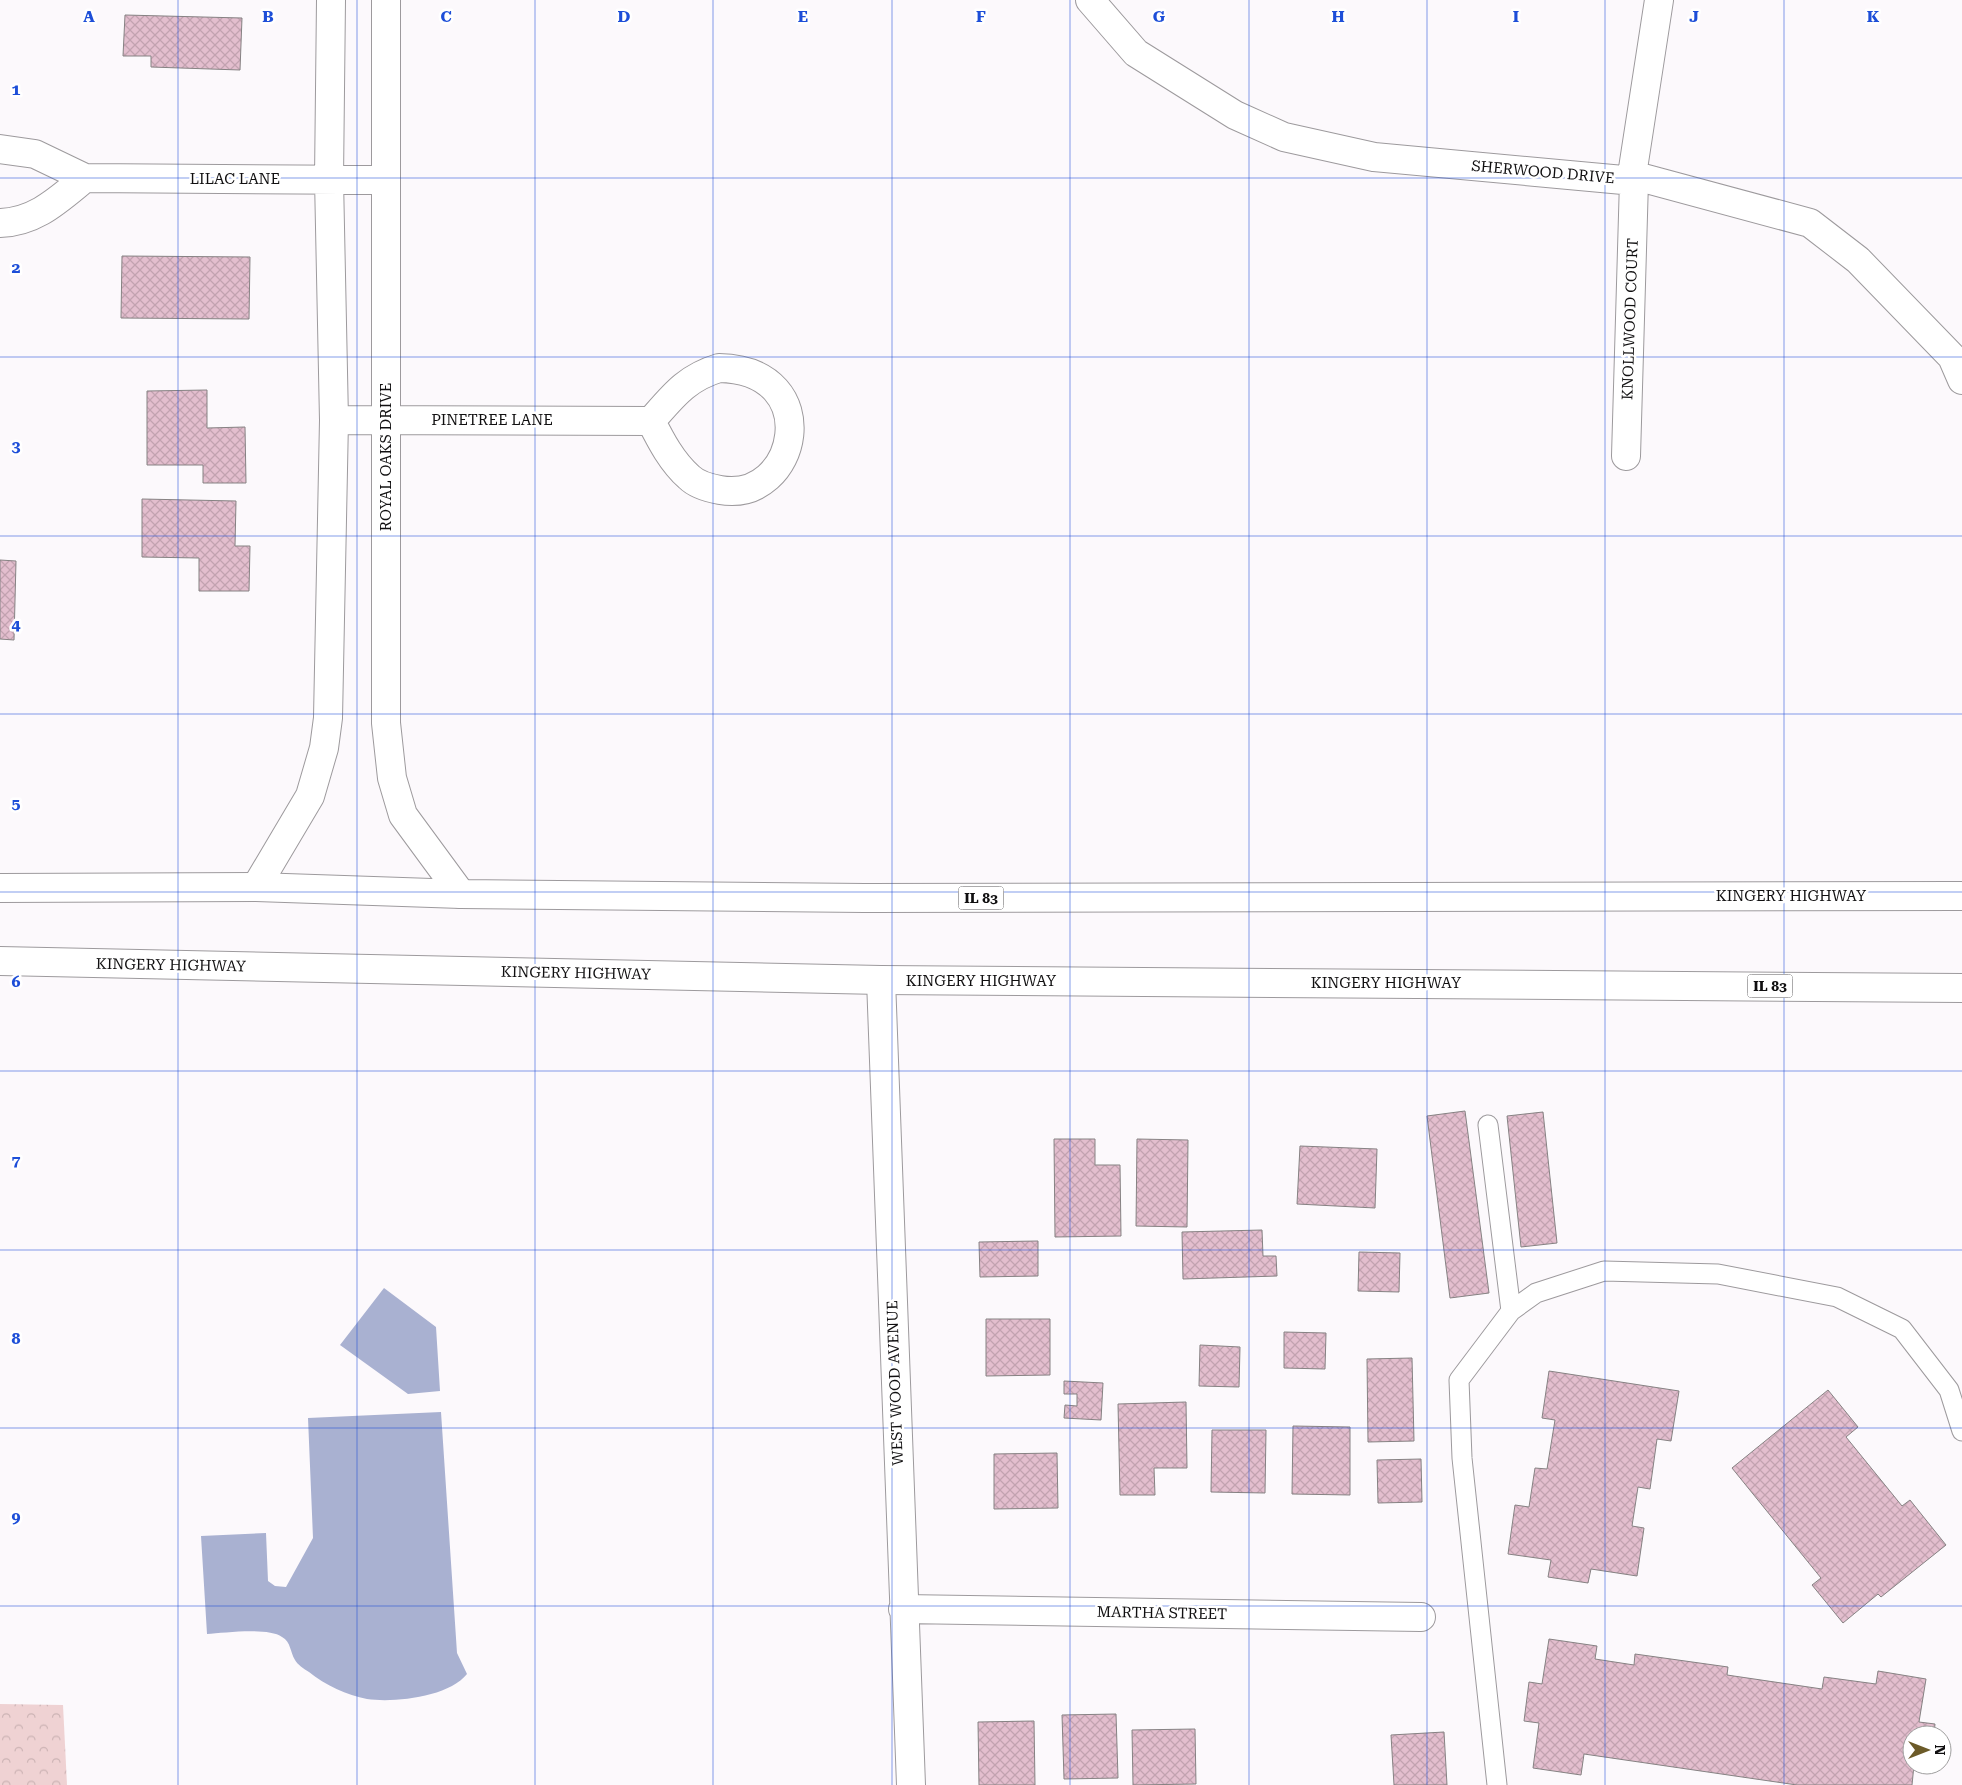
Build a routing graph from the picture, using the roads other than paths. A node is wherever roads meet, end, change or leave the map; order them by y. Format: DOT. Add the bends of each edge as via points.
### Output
graph roads {
  1 [pos="331,0"];
  2 [pos="386,0"];
  3 [pos="1090,0"];
  4 [pos="1659,0"];
  5 [pos="0,149"];
  6 [pos="85,178"];
  7 [pos="1633,178"];
  8 [pos="330,179"];
  9 [pos="385,180"];
  10 [pos="0,223"];
  11 [pos="1962,380"];
  12 [pos="334,420"];
  13 [pos="386,420"];
  14 [pos="650,421"];
  15 [pos="1626,456"];
  16 [pos="256,887"];
  17 [pos="0,888"];
  18 [pos="460,894"];
  19 [pos="1962,896"];
  20 [pos="0,961"];
  21 [pos="881,980"];
  22 [pos="1962,988"];
  23 [pos="1488,1125"];
  24 [pos="1511,1311"];
  25 [pos="1962,1431"];
  26 [pos="903,1609"];
  27 [pos="1421,1617"];
  28 [pos="911,1785"];
  29 [pos="1497,1785"];
  1 -- 8 [label="main road"];
  2 -- 9 [label="main road, ROYAL OAKS DRIVE"];
  3 -- 7 [label="main road, SHERWOOD DRIVE" via="1136,53 1235,115 1284,137 1374,157"];
  4 -- 7 [label="main road, KNOLLWOOD COURT"];
  5 -- 6 [label="main road, LILAC LANE" via="35,154"];
  6 -- 8 [label="main road, LILAC LANE"];
  6 -- 10 [label="main road" via="43,212 14,222"];
  7 -- 11 [label="main road, SHERWOOD DRIVE" via="1810,223 1858,260 1952,357"];
  7 -- 15 [label="main road, KNOLLWOOD COURT"];
  8 -- 9 [label="main road, LILAC LANE"];
  8 -- 12 [label="main road"];
  9 -- 13 [label="main road, ROYAL OAKS DRIVE"];
  12 -- 13 [label="main road, PINETREE LANE"];
  12 -- 16 [label="main road" via="328,718 324,748 310,796"];
  13 -- 14 [label="main road, PINETREE LANE"];
  13 -- 18 [label="main road, ROYAL OAKS DRIVE" via="386,724 392,778 403,814"];
  14 -- 14 [label="main road" via="700,374 719,368 739,368 758,374 774,387 785,403 790,423 789,443 781,462 767,478 749,488 728,492 708,488 690,478 662,443"];
  16 -- 17 [label="main road, KINGERY HIGHWAY / IL 83"];
  16 -- 18 [label="main road, KINGERY HIGHWAY / IL 83"];
  18 -- 19 [label="main road, KINGERY HIGHWAY / IL 83" via="865,898"];
  20 -- 21 [label="main road, KINGERY HIGHWAY / IL 83"];
  21 -- 22 [label="main road, KINGERY HIGHWAY / IL 83"];
  21 -- 26 [label="main road, WEST WOOD AVENUE"];
  23 -- 24 [label="lane"];
  24 -- 25 [label="lane" via="1536,1293 1604,1271 1718,1274 1837,1297 1902,1329 1949,1390"];
  24 -- 29 [label="lane" via="1459,1380 1462,1458"];
  26 -- 27 [label="main road, MARTHA STREET"];
  26 -- 28 [label="main road, WEST WOOD AVENUE"];
}
